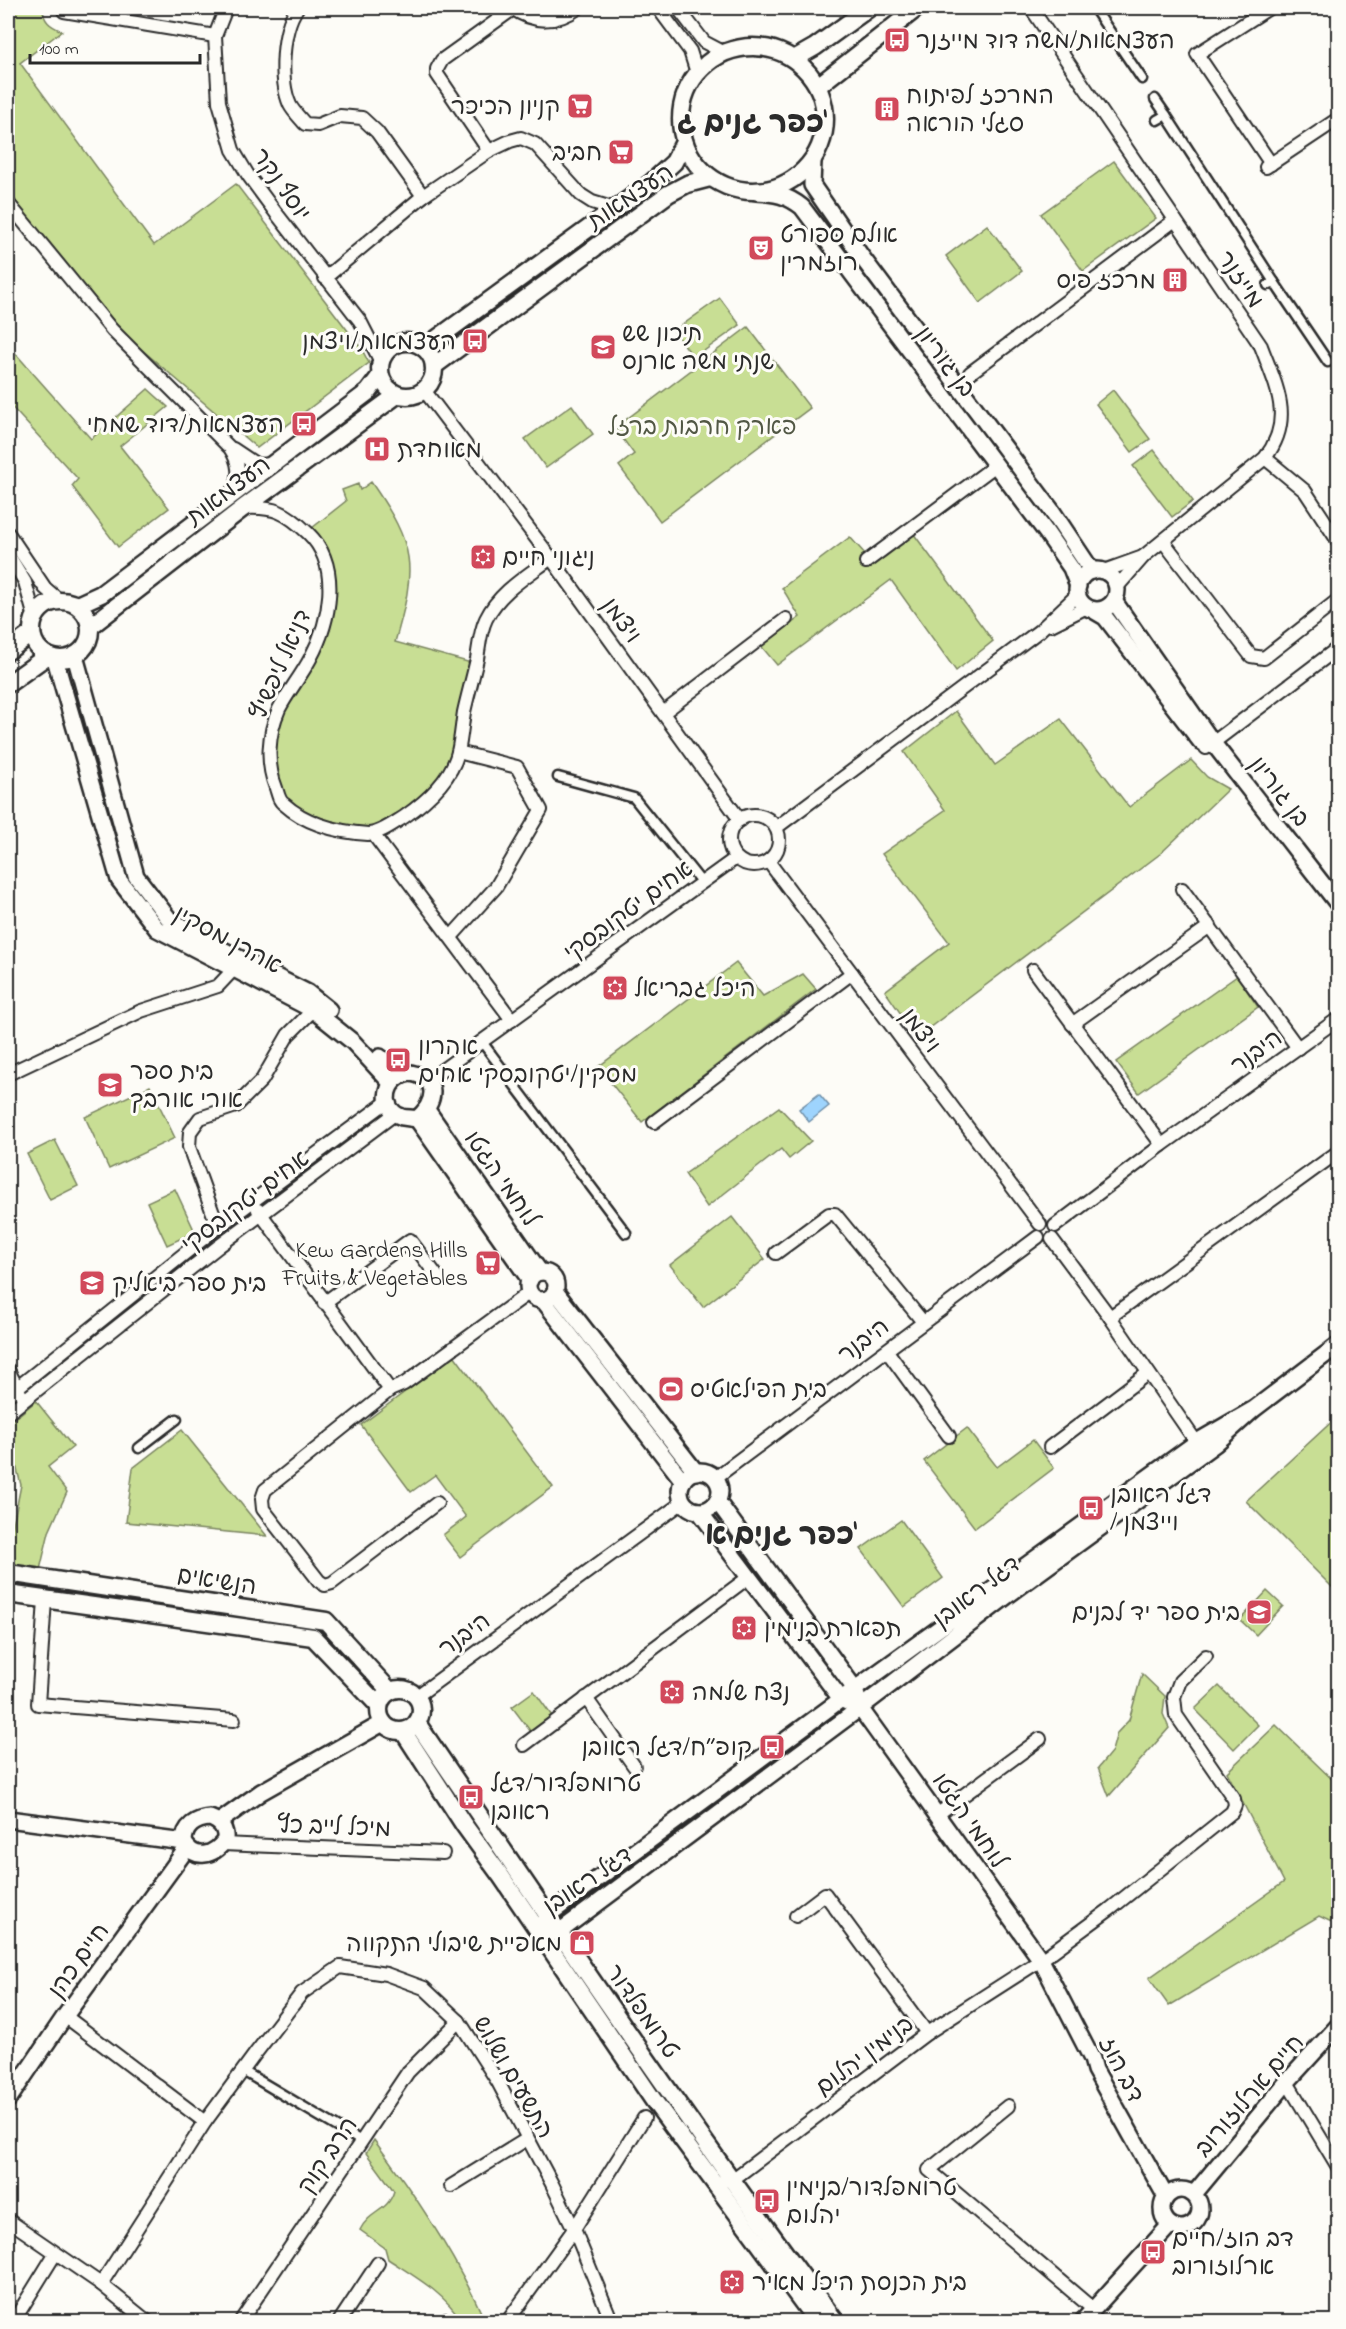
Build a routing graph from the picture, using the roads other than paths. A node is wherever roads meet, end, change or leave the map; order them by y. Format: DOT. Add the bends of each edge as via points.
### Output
graph roads {
  1 [pos="226,8"];
  2 [pos="297,8"];
  3 [pos="513,8"];
  4 [pos="578,8"];
  5 [pos="658,8"];
  6 [pos="678,8"];
  7 [pos="869,8"];
  8 [pos="917,8"];
  9 [pos="1031,8"];
  10 [pos="1094,8"];
  11 [pos="1269,8"];
  12 [pos="64,11"];
  13 [pos="215,36"];
  14 [pos="725,53"];
  15 [pos="794,59"];
  16 [pos="697,74"];
  17 [pos="1142,79"];
  18 [pos="818,86"];
  19 [pos="1155,99"];
  20 [pos="1166,115"];
  21 [pos="1338,119"];
  22 [pos="1157,120"];
  23 [pos="684,142"];
  24 [pos="489,151"];
  25 [pos="813,161"];
  26 [pos="710,178"];
  27 [pos="756,192"];
  28 [pos="423,196"];
  29 [pos="8,203"];
  30 [pos="615,209"];
  31 [pos="1175,220"];
  32 [pos="325,278"];
  33 [pos="424,348"];
  34 [pos="1328,362"];
  35 [pos="434,366"];
  36 [pos="380,369"];
  37 [pos="970,373"];
  38 [pos="424,390"];
  39 [pos="397,395"];
  40 [pos="223,441"];
  41 [pos="1265,458"];
  42 [pos="275,464"];
  43 [pos="996,465"];
  44 [pos="235,492"];
  45 [pos="242,508"];
  46 [pos="8,533"];
  47 [pos="1163,541"];
  48 [pos="1338,541"];
  49 [pos="8,554"];
  50 [pos="1144,556"];
  51 [pos="551,558"];
  52 [pos="866,562"];
  53 [pos="1098,571"];
  54 [pos="1078,590"];
  55 [pos="1116,594"];
  56 [pos="1338,600"];
  57 [pos="60,601"];
  58 [pos="77,605"];
  59 [pos="1090,608"];
  60 [pos="786,619"];
  61 [pos="34,625"];
  62 [pos="91,626"];
  63 [pos="1039,631"];
  64 [pos="1338,648"];
  65 [pos="8,651"];
  66 [pos="75,656"];
  67 [pos="51,657"];
  68 [pos="8,684"];
  69 [pos="663,713"];
  70 [pos="1210,746"];
  71 [pos="458,752"];
  72 [pos="558,777"];
  73 [pos="740,820"];
  74 [pos="777,827"];
  75 [pos="373,834"];
  76 [pos="736,858"];
  77 [pos="768,861"];
  78 [pos="702,882"];
  79 [pos="1182,889"];
  80 [pos="1338,904"];
  81 [pos="1210,926"];
  82 [pos="452,937"];
  83 [pos="234,969"];
  84 [pos="1033,970"];
  85 [pos="852,973"];
  86 [pos="314,1010"];
  87 [pos="1338,1018"];
  88 [pos="512,1020"];
  89 [pos="1072,1024"];
  90 [pos="482,1042"];
  91 [pos="1298,1048"];
  92 [pos="8,1074"];
  93 [pos="395,1080"];
  94 [pos="427,1081"];
  95 [pos="392,1107"];
  96 [pos="422,1114"];
  97 [pos="654,1122"];
  98 [pos="1162,1145"];
  99 [pos="1338,1152"];
  100 [pos="252,1201"];
  101 [pos="261,1216"];
  102 [pos="1040,1224"];
  103 [pos="1054,1226"];
  104 [pos="218,1227"];
  105 [pos="626,1233"];
  106 [pos="1038,1237"];
  107 [pos="1052,1239"];
  108 [pos="776,1253"];
  109 [pos="437,1276"];
  110 [pos="540,1287"];
  111 [pos="324,1303"];
  112 [pos="1110,1317"];
  113 [pos="923,1322"];
  114 [pos="1338,1345"];
  115 [pos="887,1351"];
  116 [pos="8,1370"];
  117 [pos="1148,1373"];
  118 [pos="390,1390"];
  119 [pos="12,1392"];
  120 [pos="25,1400"];
  121 [pos="8,1413"];
  122 [pos="177,1419"];
  123 [pos="949,1436"];
  124 [pos="1050,1447"];
  125 [pos="1200,1447"];
  126 [pos="139,1448"];
  127 [pos="689,1477"];
  128 [pos="715,1478"];
  129 [pos="717,1501"];
  130 [pos="683,1502"];
  131 [pos="437,1503"];
  132 [pos="699,1511"];
  133 [pos="8,1573"];
  134 [pos="749,1577"];
  135 [pos="8,1594"];
  136 [pos="45,1600"];
  137 [pos="1206,1656"];
  138 [pos="855,1689"];
  139 [pos="390,1690"];
  140 [pos="417,1696"];
  141 [pos="586,1698"];
  142 [pos="841,1699"];
  143 [pos="379,1706"];
  144 [pos="860,1708"];
  145 [pos="234,1720"];
  146 [pos="383,1723"];
  147 [pos="410,1727"];
  148 [pos="1040,1739"];
  149 [pos="524,1744"];
  150 [pos="634,1766"];
  151 [pos="938,1814"];
  152 [pos="8,1819"];
  153 [pos="219,1822"];
  154 [pos="223,1844"];
  155 [pos="185,1845"];
  156 [pos="443,1853"];
  157 [pos="547,1916"];
  158 [pos="796,1916"];
  159 [pos="559,1932"];
  160 [pos="540,1934"];
  161 [pos="1041,1960"];
  162 [pos="65,2016"];
  163 [pos="459,2021"];
  164 [pos="1338,2026"];
  165 [pos="927,2033"];
  166 [pos="243,2071"];
  167 [pos="1287,2082"];
  168 [pos="8,2100"];
  169 [pos="1008,2106"];
  170 [pos="644,2118"];
  171 [pos="205,2122"];
  172 [pos="527,2139"];
  173 [pos="362,2141"];
  174 [pos="1338,2167"];
  175 [pos="713,2180"];
  176 [pos="732,2180"];
  177 [pos="451,2186"];
  178 [pos="1194,2194"];
  179 [pos="1166,2197"];
  180 [pos="8,2220"];
  181 [pos="1170,2225"];
  182 [pos="574,2229"];
  183 [pos="55,2254"];
  184 [pos="378,2263"];
  185 [pos="101,2284"];
  186 [pos="1092,2309"];
  187 [pos="141,2319"];
  188 [pos="834,2321"];
  189 [pos="13,2322"];
  190 [pos="240,2322"];
  191 [pos="339,2322"];
  192 [pos="507,2322"];
  193 [pos="612,2322"];
  194 [pos="817,2322"];
  195 [pos="1082,2322"];
  1 -- 13 [label="street, יוסף נקר"];
  2 -- 28 [label="street" via="284,45 290,105 305,124 318,125 340,116 362,118 377,132"];
  3 -- 4 [label="street" via="533,18 550,20 566,17"];
  3 -- 24 [label="street" via="442,60 437,69"];
  5 -- 16 [label="street" via="690,51"];
  6 -- 14 [label="street" via="705,42"];
  7 -- 15 [label="main road"];
  8 -- 18 [label="main road"];
  9 -- 31 [label="street, מייזנר"];
  10 -- 17 [label="street"];
  11 -- 21 [label="street" via="1197,54 1268,166"];
  12 -- 13 [label="street"];
  13 -- 32 [label="street, יוסף נקר" via="219,102 233,150"];
  14 -- 15 [label="main road" via="748,47 772,50"];
  14 -- 16 [label="main road"];
  15 -- 18 [label="main road"];
  16 -- 23 [label="main road" via="685,94 681,118"];
  18 -- 25 [label="main road" via="826,124"];
  19 -- 20 [label="street, מייזנר"];
  20 -- 22 [label="street"];
  20 -- 34 [label="street, מייזנר" via="1271,283"];
  23 -- 26 [label="main road" via="694,162"];
  23 -- 30 [label="main road, העצמאות" via="674,162"];
  24 -- 28 [label="street"];
  24 -- 30 [label="street" via="521,138 535,144 581,195"];
  25 -- 27 [label="main road" via="778,188"];
  25 -- 53 [label="street, בן גוריון" via="812,185 861,256"];
  26 -- 27 [label="main road" via="732,189"];
  26 -- 35 [label="main road, העצמאות" via="668,194"];
  27 -- 43 [label="street, בן גוריון" via="779,193 802,207"];
  28 -- 32 [label="street"];
  29 -- 40 [label="street" via="112,330"];
  30 -- 33 [label="main road, העצמאות"];
  31 -- 37 [label="street"];
  31 -- 41 [label="street, מייזנר" via="1261,346 1278,390 1283,411 1273,448"];
  32 -- 36 [label="street, יוסף נקר" via="360,321"];
  33 -- 35 [label="main road"];
  33 -- 36 [label="main road" via="410,342 395,344 384,355"];
  35 -- 38 [label="main road" via="432,379"];
  36 -- 39 [label="main road" via="390,391"];
  36 -- 42 [label="main road, העצמאות" via="368,392"];
  38 -- 39 [label="main road" via="411,396"];
  38 -- 51 [label="street, ויצמן"];
  39 -- 45 [label="main road, העצמאות"];
  40 -- 42 [label="street" via="256,465"];
  40 -- 44 [label="street" via="238,465"];
  41 -- 47 [label="street, מייזנר"];
  41 -- 48 [label="street" via="1305,490"];
  42 -- 44 [label="main road, העצמאות"];
  43 -- 52 [label="street"];
  43 -- 54 [label="street, בן גוריון" via="1071,568"];
  44 -- 58 [label="main road, העצמאות" via="101,594"];
  45 -- 62 [label="main road, העצמאות"];
  45 -- 75 [label="street, דניאל ליפשיץ" via="265,507 283,512 307,532 325,559 330,583 326,620 310,659 279,711 270,740 269,761 280,800 308,819 331,828"];
  46 -- 57 [label="street" via="45,588"];
  47 -- 50 [label="street, מייזנר"];
  47 -- 56 [label="street" via="1251,656 1264,657"];
  49 -- 61 [label="street" via="25,582"];
  50 -- 53 [label="street, מייזנר"];
  50 -- 55 [label="street, מייזנר"];
  51 -- 69 [label="street, ויצמן"];
  51 -- 71 [label="street" via="503,594 485,620"];
  53 -- 54 [label="street" via="1083,576"];
  53 -- 55 [label="street" via="1113,577"];
  54 -- 59 [label="street" via="1080,600"];
  54 -- 63 [label="street"];
  55 -- 59 [label="street" via="1107,608"];
  55 -- 70 [label="street, בן גוריון"];
  57 -- 58 [label="main road"];
  57 -- 61 [label="main road" via="43,607"];
  58 -- 62 [label="main road"];
  59 -- 63 [label="street"];
  59 -- 70 [label="street, בן גוריון" via="1105,617"];
  60 -- 69 [label="street"];
  61 -- 65 [label="main road"];
  61 -- 67 [label="main road" via="34,643"];
  62 -- 66 [label="main road" via="88,643"];
  63 -- 74 [label="street"];
  64 -- 70 [label="street"];
  66 -- 67 [label="main road"];
  66 -- 93 [label="street, אהרן מסקין" via="136,876 169,920 308,993 356,1032"];
  67 -- 68 [label="main road"];
  67 -- 83 [label="street, אהרן מסקין" via="119,880 158,929"];
  69 -- 73 [label="street, ויצמן"];
  70 -- 80 [label="street, בן גוריון" via="1229,763"];
  71 -- 75 [label="street" via="441,785 411,812"];
  71 -- 82 [label="street" via="517,767 541,810 496,887"];
  72 -- 78 [label="street" via="634,798"];
  73 -- 74 [label="street" via="758,815"];
  73 -- 76 [label="street" via="729,843"];
  74 -- 77 [label="street" via="778,847"];
  75 -- 82 [label="street"];
  76 -- 77 [label="street" via="756,865"];
  76 -- 78 [label="street, אחים יטקובסקי"];
  77 -- 85 [label="street, ויצמן"];
  78 -- 88 [label="street, אחים יטקובסקי"];
  79 -- 81 [label="street"];
  81 -- 89 [label="street"];
  81 -- 91 [label="street"];
  82 -- 88 [label="street"];
  83 -- 86 [label="street, אהרן מסקין"];
  83 -- 92 [label="street" via="218,986 141,1011"];
  84 -- 89 [label="street"];
  85 -- 97 [label="street"];
  85 -- 102 [label="street, ויצמן"];
  86 -- 93 [label="street, אהרן מסקין"];
  86 -- 104 [label="street" via="288,1035 262,1080 236,1106 200,1118 190,1132 189,1147"];
  87 -- 91 [label="street, היבנר"];
  88 -- 90 [label="street, אחים יטקובסקי"];
  89 -- 98 [label="street"];
  90 -- 94 [label="street, אחים יטקובסקי"];
  90 -- 105 [label="street"];
  91 -- 98 [label="street, היבנר"];
  93 -- 94 [label="street" via="411,1073"];
  93 -- 95 [label="street" via="388,1089"];
  94 -- 96 [label="street" via="432,1095"];
  95 -- 96 [label="street" via="403,1117"];
  95 -- 100 [label="street, אחים יטקובסקי"];
  95 -- 101 [label="street, אחים יטקובסקי"];
  96 -- 110 [label="street, לוחמי הגטו"];
  98 -- 103 [label="street, היבנר"];
  99 -- 112 [label="street"];
  100 -- 101 [label="street"];
  100 -- 104 [label="street, אחים יטקובסקי"];
  101 -- 111 [label="street"];
  101 -- 120 [label="street, אחים יטקובסקי"];
  102 -- 103 [label="street" via="1050,1222"];
  102 -- 106 [label="street" via="1036,1229"];
  103 -- 107 [label="street"];
  104 -- 119 [label="street, אחים יטקובסקי"];
  106 -- 107 [label="street"];
  106 -- 113 [label="street, היבנר"];
  107 -- 112 [label="street"];
  108 -- 113 [label="street" via="829,1214 835,1214"];
  109 -- 111 [label="street" via="410,1240"];
  110 -- 118 [label="street"];
  110 -- 127 [label="street, לוחמי הגטו"];
  111 -- 118 [label="street"];
  112 -- 117 [label="street"];
  113 -- 115 [label="street, היבנר"];
  114 -- 125 [label="street, דגל ראובן"];
  115 -- 123 [label="street"];
  115 -- 128 [label="street, היבנר"];
  116 -- 119 [label="street"];
  117 -- 124 [label="street"];
  117 -- 125 [label="street"];
  118 -- 131 [label="street" via="265,1491 263,1509 325,1585"];
  119 -- 120 [label="street"];
  120 -- 121 [label="street, אחים יטקובסקי"];
  122 -- 126 [label="street"];
  125 -- 138 [label="street, דגל ראובן"];
  125 -- 144 [label="street, דגל ראובן"];
  127 -- 128 [label="street" via="708,1473"];
  127 -- 130 [label="street" via="680,1494"];
  128 -- 129 [label="street" via="719,1487"];
  129 -- 132 [label="street" via="707,1510"];
  129 -- 138 [label="street, לוחמי הגטו"];
  130 -- 132 [label="street"];
  130 -- 140 [label="street, היבנר"];
  132 -- 134 [label="street, לוחמי הגטו"];
  133 -- 139 [label="main road, הנשיאים" via="326,1621"];
  134 -- 141 [label="street"];
  134 -- 142 [label="street, לוחמי הגטו"];
  135 -- 136 [label="main road, הנשיאים"];
  136 -- 143 [label="main road, הנשיאים" via="313,1637"];
  136 -- 145 [label="street" via="38,1704"];
  137 -- 161 [label="street, בנימין יהלום" via="1180,1681 1174,1697 1176,1715 1234,1799 1232,1812"];
  138 -- 142 [label="street, דגל ראובן"];
  138 -- 144 [label="street, לוחמי הגטו"];
  139 -- 140 [label="main road" via="405,1688"];
  139 -- 143 [label="main road"];
  140 -- 147 [label="main road" via="422,1710"];
  141 -- 149 [label="street"];
  141 -- 150 [label="street"];
  142 -- 144 [label="street, לוחמי הגטו"];
  142 -- 157 [label="street, דגל ראובן"];
  143 -- 146 [label="main road"];
  144 -- 151 [label="street, לוחמי הגטו"];
  144 -- 159 [label="street, דגל ראובן"];
  146 -- 147 [label="main road" via="391,1730"];
  146 -- 153 [label="street" via="261,1792"];
  147 -- 157 [label="main road, טרומפלדור"];
  147 -- 160 [label="main road, טרומפלדור" via="464,1825"];
  148 -- 151 [label="street"];
  151 -- 161 [label="street, לוחמי הגטו"];
  152 -- 155 [label="street"];
  153 -- 154 [label="street" via="226,1834"];
  153 -- 155 [label="street" via="210,1818 191,1824 183,1837"];
  154 -- 155 [label="street" via="210,1854 200,1855"];
  154 -- 156 [label="street, מיכל לייב כץ"];
  155 -- 162 [label="street, חיים כהן"];
  157 -- 159 [label="main road, טרומפלדור"];
  157 -- 160 [label="street, דגל ראובן"];
  158 -- 165 [label="street" via="825,1894"];
  159 -- 160 [label="street, דגל ראובן"];
  159 -- 176 [label="main road, טרומפלדור"];
  160 -- 175 [label="main road, טרומפלדור"];
  161 -- 165 [label="street, בנימין יהלום"];
  161 -- 179 [label="street, דב הוז" via="1095,2070"];
  162 -- 168 [label="street, חיים כהן"];
  162 -- 171 [label="street"];
  163 -- 166 [label="street, התשעים ושלוש" via="424,1988 386,1974 340,1967 302,1993"];
  163 -- 172 [label="street, התשעים ושלוש" via="498,2082"];
  163 -- 173 [label="street, הרב קוק" via="408,2072"];
  164 -- 167 [label="street, חיים ארלוזורוב"];
  165 -- 176 [label="street, בנימין יהלום"];
  166 -- 171 [label="street, התשעים ושלוש"];
  166 -- 173 [label="street"];
  167 -- 174 [label="street"];
  167 -- 178 [label="street, חיים ארלוזורוב"];
  169 -- 186 [label="street" via="929,2170"];
  170 -- 182 [label="street"];
  171 -- 185 [label="street, התשעים ושלוש"];
  172 -- 177 [label="street"];
  172 -- 182 [label="street, התשעים ושלוש"];
  173 -- 190 [label="street, הרב קוק"];
  175 -- 176 [label="street"];
  175 -- 194 [label="main road, טרומפלדור"];
  176 -- 188 [label="main road, טרומפלדור"];
  178 -- 179 [label="street" via="1182,2189"];
  178 -- 181 [label="street" via="1201,2207 1197,2220 1183,2228"];
  179 -- 181 [label="street" via="1162,2210"];
  180 -- 183 [label="street"];
  181 -- 186 [label="street"];
  182 -- 192 [label="street"];
  182 -- 193 [label="street, התשעים ושלוש"];
  183 -- 185 [label="street"];
  183 -- 189 [label="street"];
  184 -- 191 [label="street"];
  185 -- 187 [label="street"];
  186 -- 195 [label="street"];
}
